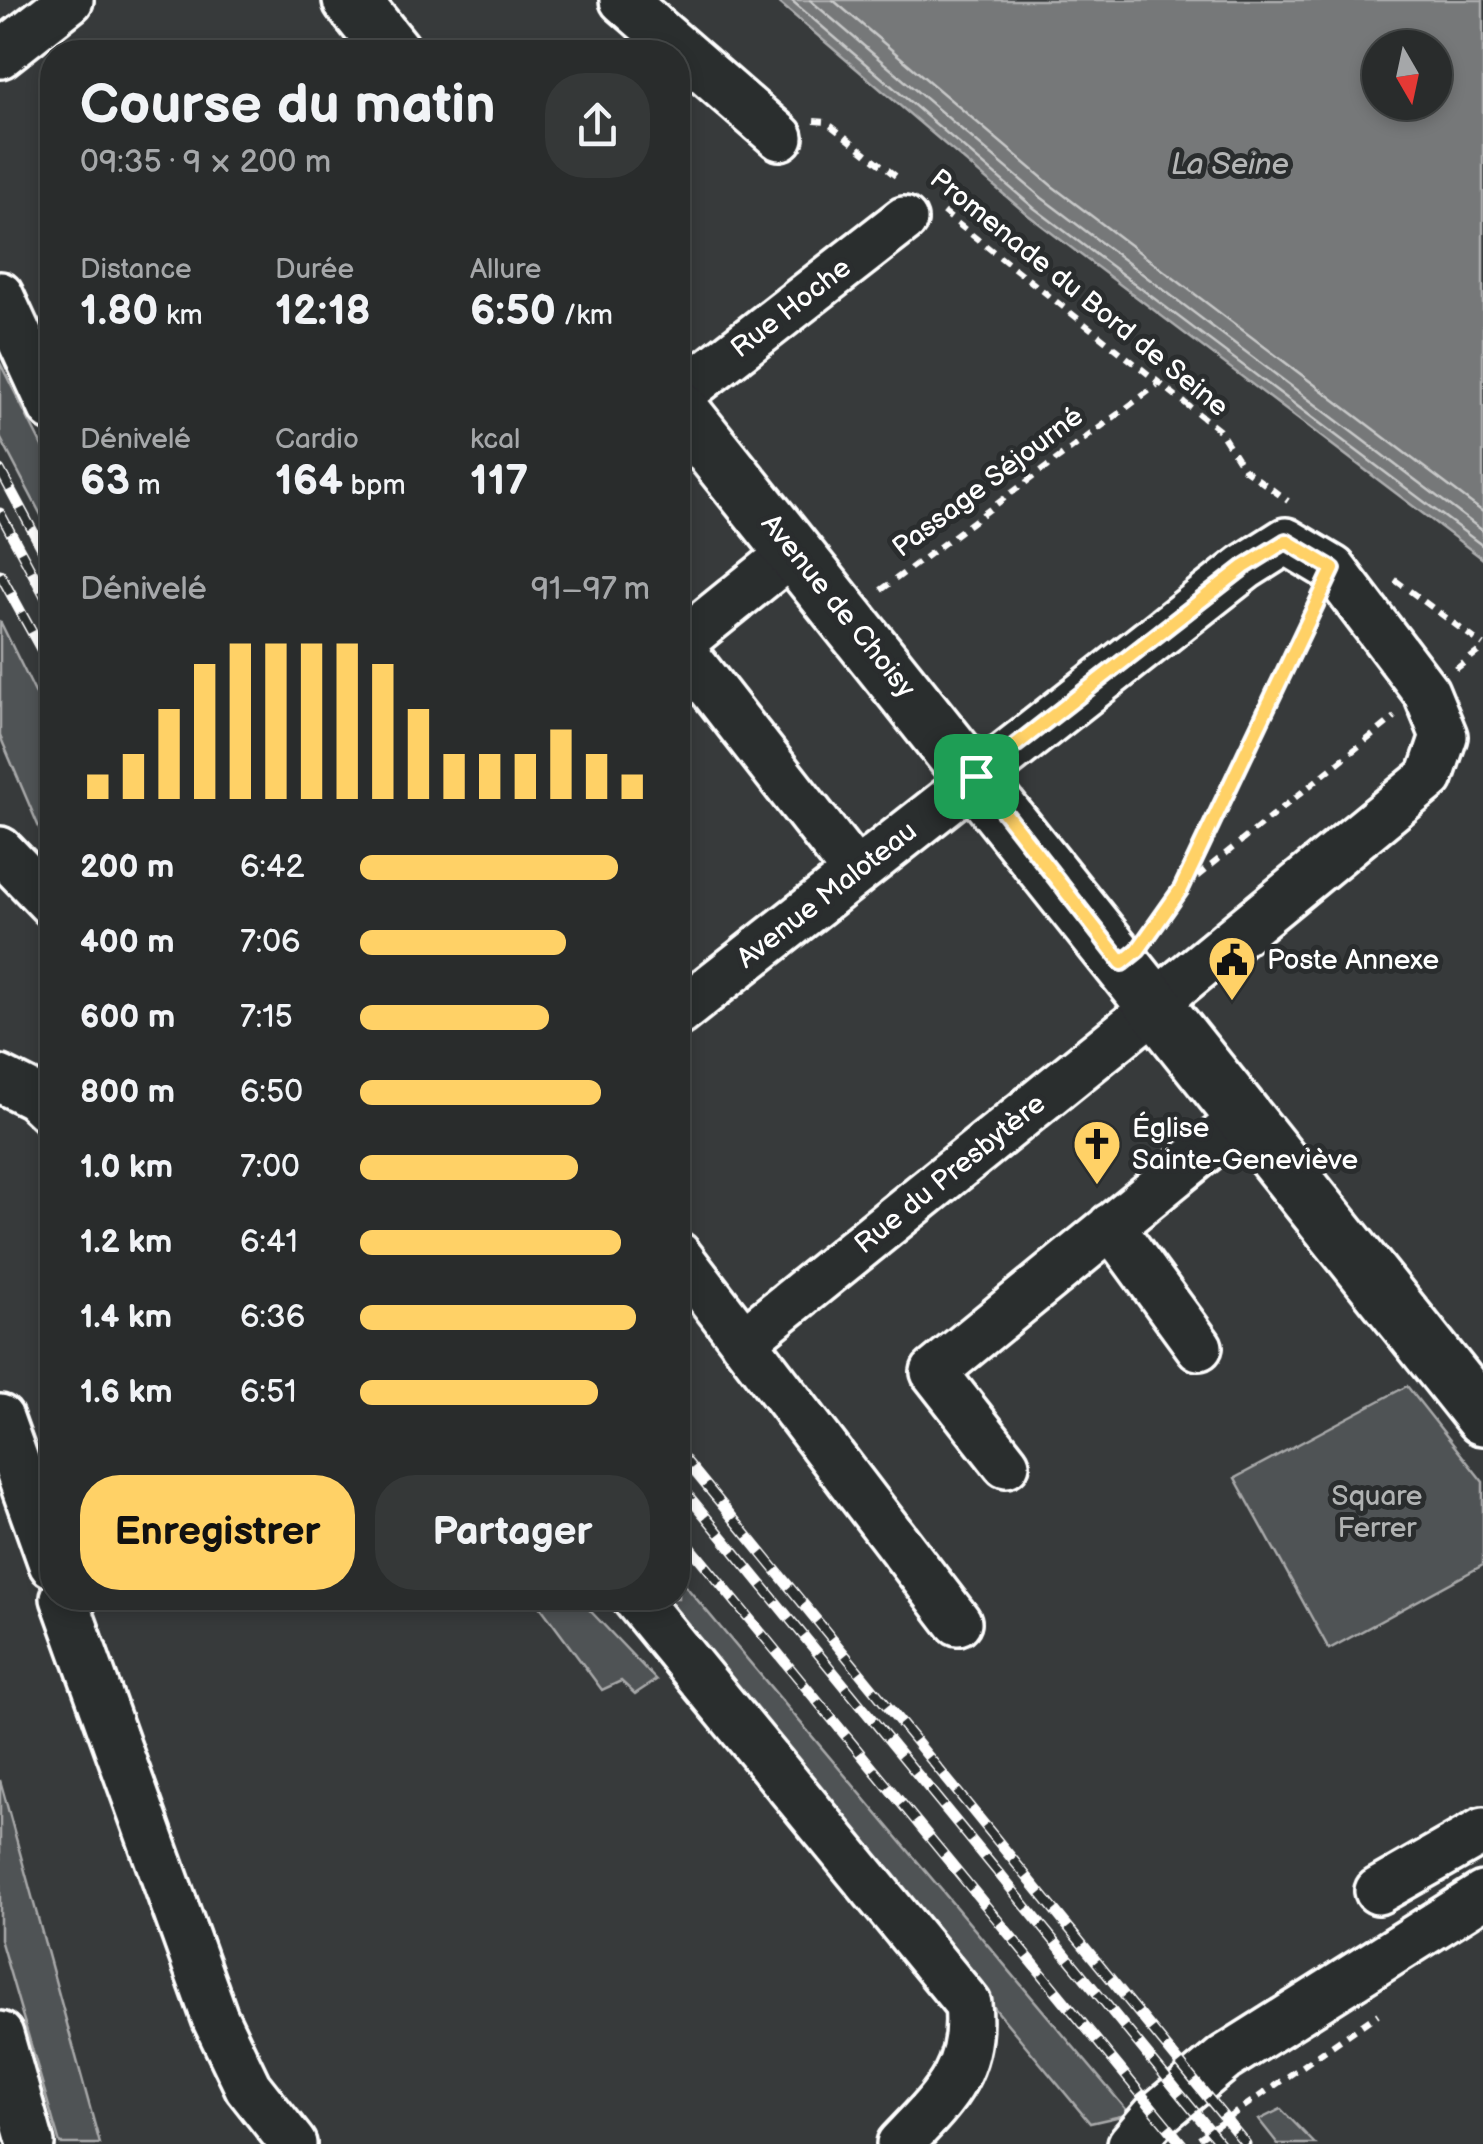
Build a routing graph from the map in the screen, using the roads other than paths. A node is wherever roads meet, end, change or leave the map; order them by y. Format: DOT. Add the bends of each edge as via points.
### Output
graph roads {
  1 [pos="70,0"];
  2 [pos="351,0"];
  3 [pos="623,0"];
  4 [pos="383,40"];
  5 [pos="669,40"];
  6 [pos="0,55"];
  7 [pos="690,58"];
  8 [pos="777,134"];
  9 [pos="917,205"];
  10 [pos="0,295"];
  11 [pos="40,382"];
  12 [pos="690,386"];
  13 [pos="690,422"];
  14 [pos="794,551"];
  15 [pos="1333,569"];
  16 [pos="690,635"];
  17 [pos="690,660"];
  18 [pos="976,776"];
  19 [pos="0,850"];
  20 [pos="855,872"];
  21 [pos="40,892"];
  22 [pos="690,1003"];
  23 [pos="1158,1006"];
  24 [pos="0,1079"];
  25 [pos="40,1102"];
  26 [pos="1245,1117"];
  27 [pos="1111,1226"];
  28 [pos="690,1271"];
  29 [pos="743,1342"];
  30 [pos="1199,1347"];
  31 [pos="1483,1417"];
  32 [pos="0,1418"];
  33 [pos="1006,1464"];
  34 [pos="40,1530"];
  35 [pos="68,1610"];
  36 [pos="645,1610"];
  37 [pos="958,1622"];
  38 [pos="1483,1831"];
  39 [pos="1378,1891"];
  40 [pos="1483,1896"];
  41 [pos="0,2035"];
  42 [pos="31,2144"];
  43 [pos="293,2144"];
  44 [pos="900,2144"];
  45 [pos="1131,2144"];
  1 -- 6 [label="street"];
  2 -- 4 [label="main road"];
  3 -- 5 [label="street"];
  7 -- 8 [label="street"];
  9 -- 12 [label="street, Rue Hoche"];
  10 -- 11 [label="street"];
  13 -- 14 [label="main road, Avenue de Choisy"];
  14 -- 16 [label="street"];
  14 -- 18 [label="main road, Avenue de Choisy"];
  15 -- 18 [label="street, Avenue Maloteau" via="1286,541"];
  15 -- 23 [label="street, Rue du Presbytère" via="1426,692 1444,736 1430,777"];
  17 -- 20 [label="street"];
  18 -- 20 [label="street, Avenue Maloteau"];
  18 -- 23 [label="main road, Avenue de Choisy"];
  19 -- 21 [label="street"];
  20 -- 22 [label="street, Avenue Maloteau"];
  23 -- 26 [label="main road, Avenue de Choisy"];
  23 -- 29 [label="street, Rue du Presbytère"];
  24 -- 25 [label="street"];
  26 -- 27 [label="street"];
  26 -- 31 [label="main road, Avenue de Choisy"];
  27 -- 30 [label="street"];
  27 -- 33 [label="street" via="934,1372"];
  28 -- 29 [label="street"];
  29 -- 37 [label="street"];
  32 -- 34 [label="street"];
  35 -- 43 [label="street" via="215,2018 248,2087"];
  36 -- 44 [label="street" via="968,2004 972,2036 962,2071"];
  38 -- 39 [label="street"];
  40 -- 45 [label="street" via="1225,2058 1154,2116"];
  41 -- 42 [label="street"];
}
